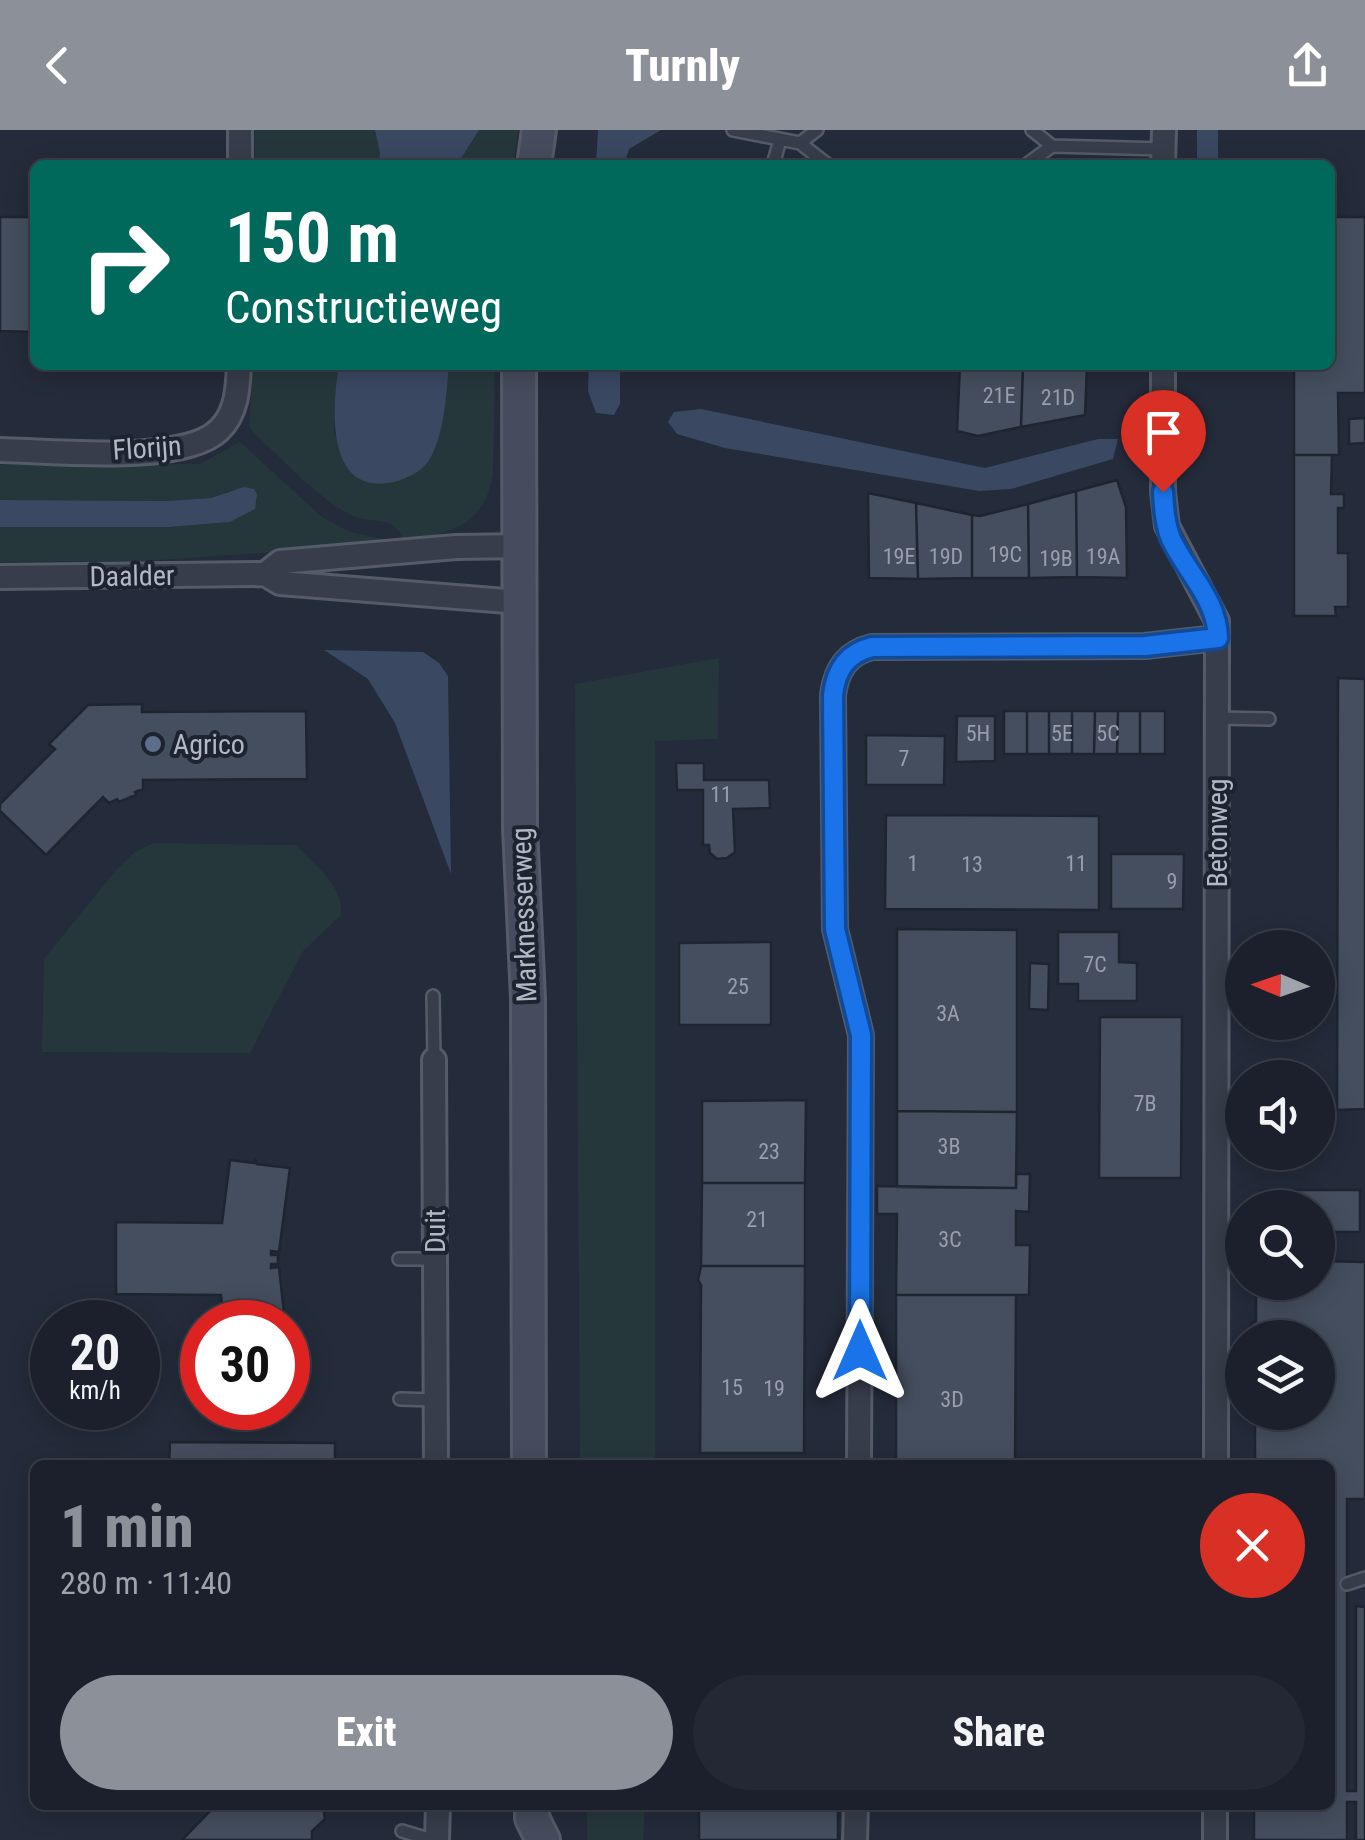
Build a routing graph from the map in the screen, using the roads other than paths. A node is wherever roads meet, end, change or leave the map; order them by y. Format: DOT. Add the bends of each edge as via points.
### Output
graph roads {
  1 [pos="240,130"];
  2 [pos="539,130"];
  3 [pos="733,130"];
  4 [pos="817,130"];
  5 [pos="1032,130"];
  6 [pos="780,140"];
  7 [pos="800,143"];
  8 [pos="1052,146"];
  9 [pos="1164,148"];
  10 [pos="240,160"];
  11 [pos="535,160"];
  12 [pos="774,160"];
  13 [pos="822,160"];
  14 [pos="1033,160"];
  15 [pos="238,370"];
  16 [pos="519,370"];
  17 [pos="1163,370"];
  18 [pos="0,450"];
  19 [pos="520,546"];
  20 [pos="265,574"];
  21 [pos="0,577"];
  22 [pos="520,602"];
  23 [pos="1217,630"];
  24 [pos="1217,718"];
  25 [pos="1269,719"];
  26 [pos="433,996"];
  27 [pos="434,1060"];
  28 [pos="1216,1104"];
  29 [pos="1225,1104"];
  30 [pos="399,1260"];
  31 [pos="435,1260"];
  32 [pos="400,1399"];
  33 [pos="436,1400"];
  34 [pos="436,1460"];
  35 [pos="530,1460"];
  36 [pos="859,1460"];
  37 [pos="1216,1460"];
  38 [pos="1365,1578"];
  39 [pos="1348,1584"];
  40 [pos="437,1810"];
  41 [pos="856,1810"];
  42 [pos="1215,1810"];
  43 [pos="402,1831"];
  44 [pos="434,1840"];
  45 [pos="854,1840"];
  46 [pos="1215,1840"];
  1 -- 10 [label="street"];
  2 -- 11 [label="main road"];
  3 -- 6 [label="lane"];
  4 -- 7 [label="lane"];
  5 -- 8 [label="lane"];
  6 -- 7 [label="lane"];
  6 -- 12 [label="lane"];
  7 -- 13 [label="lane"];
  8 -- 9 [label="lane"];
  8 -- 14 [label="lane"];
  15 -- 18 [label="street, Florijn" via="228,420 191,446 156,452"];
  16 -- 19 [label="main road, Marknesserweg"];
  17 -- 23 [label="street" via="1167,526"];
  19 -- 20 [label="street, Daalder" via="280,562"];
  19 -- 22 [label="main road, Marknesserweg"];
  20 -- 21 [label="street, Daalder"];
  20 -- 22 [label="street, Daalder" via="280,583"];
  22 -- 35 [label="main road, Marknesserweg"];
  23 -- 24 [label="street, Betonweg"];
  23 -- 36 [label="street" via="1145,646 872,647 858,651 838,672 835,929 861,1035"];
  24 -- 25 [label="lane"];
  24 -- 28 [label="street, Betonweg"];
  26 -- 27 [label="lane, Duit"];
  27 -- 31 [label="street, Duit"];
  28 -- 29 [label="lane"];
  28 -- 37 [label="street, Betonweg"];
  30 -- 31 [label="lane"];
  31 -- 33 [label="street, Duit"];
  32 -- 33 [label="lane"];
  33 -- 34 [label="street, Duit"];
  38 -- 39 [label="lane"];
  40 -- 44 [label="street"];
  41 -- 45 [label="street"];
  42 -- 46 [label="street"];
  43 -- 44 [label="lane"];
}
